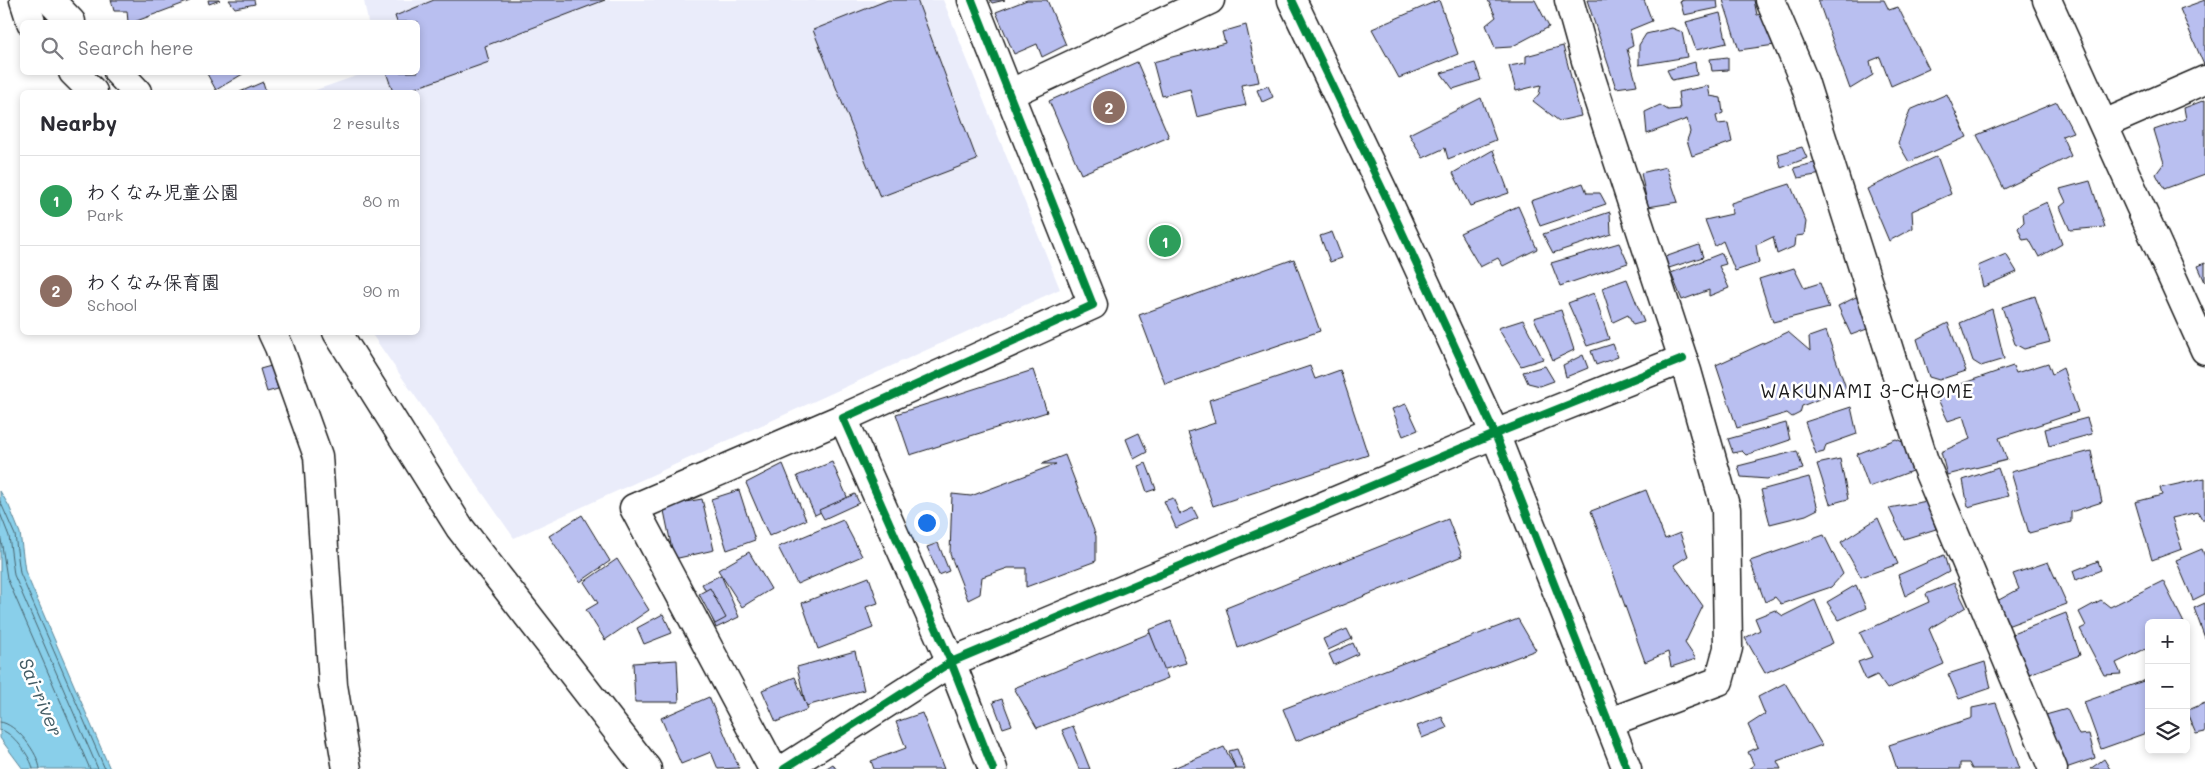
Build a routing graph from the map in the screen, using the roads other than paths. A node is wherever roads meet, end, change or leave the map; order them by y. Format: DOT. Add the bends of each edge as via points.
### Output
graph roads {
  1 [pos="24,0"];
  2 [pos="50,0"];
  3 [pos="972,0"];
  4 [pos="1210,0"];
  5 [pos="1292,0"];
  6 [pos="1569,0"];
  7 [pos="1770,0"];
  8 [pos="2047,0"];
  9 [pos="30,20"];
  10 [pos="69,20"];
  11 [pos="76,75"];
  12 [pos="121,75"];
  13 [pos="2205,80"];
  14 [pos="91,90"];
  15 [pos="135,90"];
  16 [pos="1009,94"];
  17 [pos="2104,124"];
  18 [pos="274,335"];
  19 [pos="339,335"];
  20 [pos="2205,350"];
  21 [pos="1683,359"];
  22 [pos="843,418"];
  23 [pos="1495,434"];
  24 [pos="951,662"];
  25 [pos="1610,722"];
  26 [pos="347,769"];
  27 [pos="647,769"];
  28 [pos="773,769"];
  29 [pos="784,769"];
  30 [pos="993,769"];
  31 [pos="1627,769"];
  32 [pos="2054,769"];
  1 -- 9 [label="street"];
  2 -- 10 [label="street"];
  3 -- 16 [label="street"];
  4 -- 16 [label="street"];
  5 -- 23 [label="street"];
  6 -- 21 [label="street" via="1590,75"];
  7 -- 32 [label="street" via="1804,81 1924,461"];
  8 -- 17 [label="street"];
  11 -- 14 [label="street"];
  12 -- 15 [label="street"];
  13 -- 17 [label="street"];
  16 -- 22 [label="street" via="1093,305"];
  17 -- 20 [label="street"];
  18 -- 26 [label="street" via="318,456 333,685"];
  19 -- 27 [label="street" via="460,528"];
  21 -- 23 [label="street"];
  21 -- 25 [label="street" via="1726,509 1728,648 1720,681"];
  22 -- 24 [label="street"];
  22 -- 28 [label="street" via="634,508"];
  23 -- 24 [label="street"];
  23 -- 25 [label="street"];
  24 -- 29 [label="street"];
  24 -- 30 [label="street"];
  25 -- 31 [label="street"];
}
